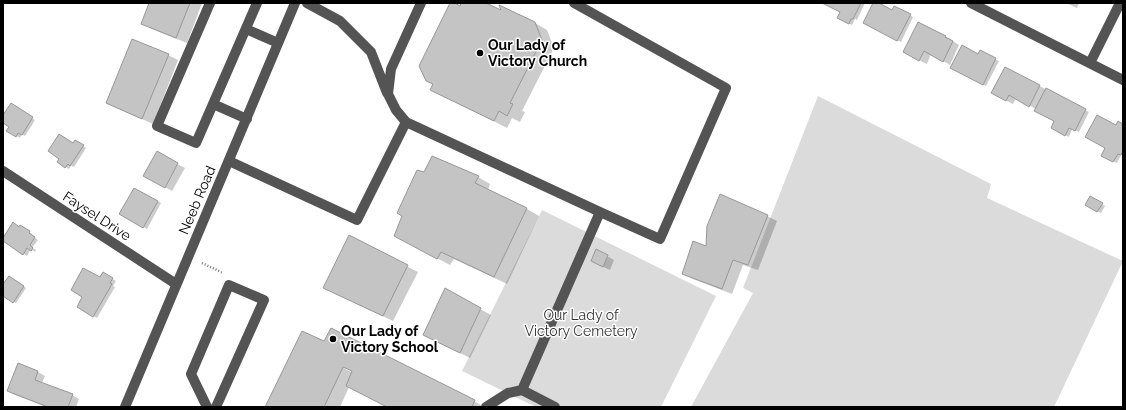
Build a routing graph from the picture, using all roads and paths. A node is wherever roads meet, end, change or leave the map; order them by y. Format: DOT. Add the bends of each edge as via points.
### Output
graph roads {
  1 [pos="210,3"];
  2 [pos="257,3"];
  3 [pos="295,3"];
  4 [pos="307,3"];
  5 [pos="420,3"];
  6 [pos="574,3"];
  7 [pos="971,3"];
  8 [pos="1120,3"];
  9 [pos="246,29"];
  10 [pos="278,43"];
  11 [pos="1090,63"];
  12 [pos="1123,80"];
  13 [pos="388,94"];
  14 [pos="213,104"];
  15 [pos="247,119"];
  16 [pos="406,122"];
  17 [pos="229,161"];
  18 [pos="3,172"];
  19 [pos="600,212"];
  20 [pos="202,263"];
  21 [pos="223,273"];
  22 [pos="176,284"];
  23 [pos="522,390"];
  24 [pos="125,407"];
  25 [pos="207,407"];
  26 [pos="216,407"];
  27 [pos="486,407"];
  28 [pos="555,407"];
  1 -- 14 [label="street" via="157,126 196,143"];
  2 -- 9 [label="street"];
  3 -- 10 [label="street, Neeb Road"];
  4 -- 13 [label="street" via="340,21 371,52"];
  5 -- 13 [label="street" via="391,69"];
  6 -- 19 [label="street" via="726,88 660,239"];
  7 -- 11 [label="street"];
  8 -- 11 [label="street"];
  9 -- 10 [label="street"];
  9 -- 14 [label="street"];
  10 -- 15 [label="street, Neeb Road"];
  11 -- 12 [label="street"];
  13 -- 16 [label="street"];
  14 -- 15 [label="street"];
  15 -- 17 [label="street, Neeb Road"];
  16 -- 17 [label="street" via="357,220"];
  16 -- 19 [label="street"];
  17 -- 22 [label="street, Neeb Road"];
  18 -- 22 [label="street, Faysel Drive"];
  19 -- 23 [label="street"];
  20 -- 21 [label="path"];
  22 -- 24 [label="street, Neeb Road"];
  23 -- 27 [label="street" via="508,393"];
  23 -- 28 [label="street"];
  25 -- 26 [label="street" via="190,374 229,284 264,300"];
}
